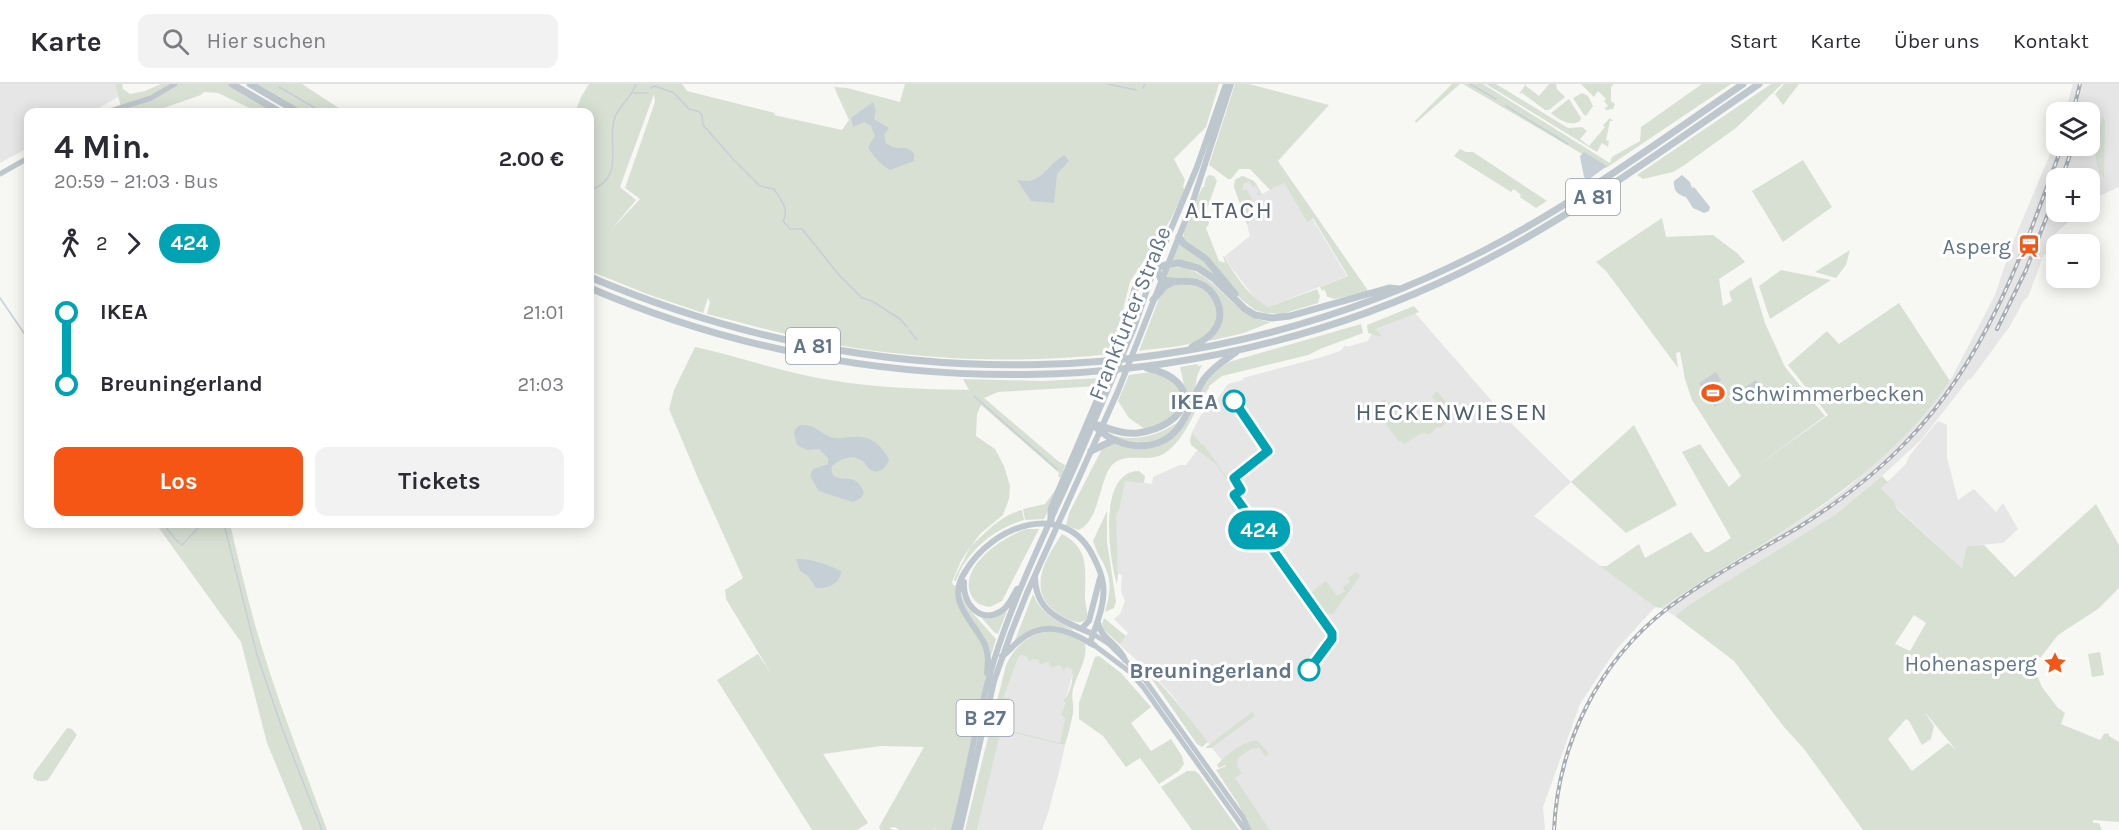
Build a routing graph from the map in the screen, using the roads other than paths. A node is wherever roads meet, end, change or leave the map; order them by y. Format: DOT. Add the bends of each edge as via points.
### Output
graph roads {
  1 [pos="175,84"];
  2 [pos="232,84"];
  3 [pos="250,84"];
  4 [pos="1226,84"];
  5 [pos="1231,84"];
  6 [pos="1743,84"];
  7 [pos="1759,84"];
  8 [pos="119,108"];
  9 [pos="273,108"];
  10 [pos="291,108"];
  11 [pos="24,160"];
  12 [pos="0,174"];
  13 [pos="1179,237"];
  14 [pos="1159,257"];
  15 [pos="594,279"];
  16 [pos="1161,279"];
  17 [pos="1174,282"];
  18 [pos="1401,289"];
  19 [pos="594,290"];
  20 [pos="1153,300"];
  21 [pos="1259,316"];
  22 [pos="1240,349"];
  23 [pos="1184,351"];
  24 [pos="1143,367"];
  25 [pos="1093,424"];
  26 [pos="1101,429"];
  27 [pos="1114,440"];
  28 [pos="1091,451"];
  29 [pos="1051,519"];
  30 [pos="965,572"];
  31 [pos="1035,574"];
  32 [pos="1101,574"];
  33 [pos="1023,583"];
  34 [pos="1094,618"];
  35 [pos="1081,629"];
  36 [pos="1093,634"];
  37 [pos="1092,644"];
  38 [pos="1002,657"];
  39 [pos="1125,660"];
  40 [pos="988,681"];
  41 [pos="954,830"];
  42 [pos="960,830"];
  43 [pos="1247,830"];
  1 -- 8 [label="main road"];
  2 -- 9 [label="highway"];
  3 -- 10 [label="highway"];
  4 -- 14 [label="main road, Frankfurter Straße / B 27" via="1195,174"];
  5 -- 13 [label="main road, Frankfurter Straße / B 27"];
  6 -- 18 [label="highway, A 81" via="1548,215"];
  7 -- 22 [label="highway, A 81" via="1578,207 1487,259 1358,316"];
  11 -- 12 [label="main road"];
  13 -- 16 [label="main road, Frankfurter Straße / B 27"];
  13 -- 21 [label="highway" via="1206,259"];
  14 -- 16 [label="highway, B 27" via="1157,270"];
  14 -- 25 [label="main road, Frankfurter Straße / B 27"];
  15 -- 23 [label="highway, A 81" via="754,333 906,360 1047,365"];
  16 -- 17 [label="highway"];
  16 -- 20 [label="main road, Frankfurter Straße / B 27"];
  17 -- 20 [label="highway"];
  17 -- 23 [label="highway" via="1203,285 1215,296 1220,311 1214,332"];
  18 -- 21 [label="highway" via="1389,288 1290,316"];
  18 -- 23 [label="highway, A 81" via="1286,328"];
  19 -- 24 [label="highway, A 81" via="706,330 839,361 991,375"];
  20 -- 26 [label="main road, Frankfurter Straße / B 27"];
  21 -- 29 [label="highway" via="1191,265 1168,264 1142,280 1117,354 1051,509"];
  22 -- 24 [label="highway, A 81"];
  22 -- 27 [label="highway" via="1205,378 1183,421 1166,439 1138,446"];
  24 -- 26 [label="highway" via="1164,372 1178,382 1184,398 1179,414 1162,427 1136,433"];
  25 -- 26 [label="highway"];
  25 -- 29 [label="main road, Frankfurter Straße / B 27"];
  26 -- 27 [label="highway"];
  26 -- 28 [label="main road, Frankfurter Straße / B 27"];
  27 -- 28 [label="highway"];
  28 -- 31 [label="main road, Frankfurter Straße / B 27"];
  29 -- 33 [label="main road, B 27"];
  30 -- 32 [label="main road" via="993,541 1010,530 1031,524 1053,525 1072,533 1090,549"];
  30 -- 33 [label="main road" via="963,591 968,602 985,615 1002,611"];
  30 -- 40 [label="main road" via="959,600 987,652"];
  31 -- 35 [label="main road" via="1037,593 1045,608"];
  31 -- 38 [label="main road, B 27"];
  32 -- 34 [label="main road" via="1093,603"];
  32 -- 34 [label="main road" via="1101,607"];
  33 -- 40 [label="main road, B 27"];
  34 -- 35 [label="main road"];
  34 -- 36 [label="main road"];
  34 -- 39 [label="main road" via="1101,633 1122,652"];
  35 -- 36 [label="main road"];
  36 -- 37 [label="main road"];
  36 -- 39 [label="main road"];
  37 -- 38 [label="main road" via="1065,630 1042,629 1026,635"];
  37 -- 43 [label="main road" via="1137,680"];
  38 -- 42 [label="main road, B 27"];
  39 -- 43 [label="main road" via="1145,680 1196,750 1243,817"];
  40 -- 41 [label="main road, B 27"];
}
